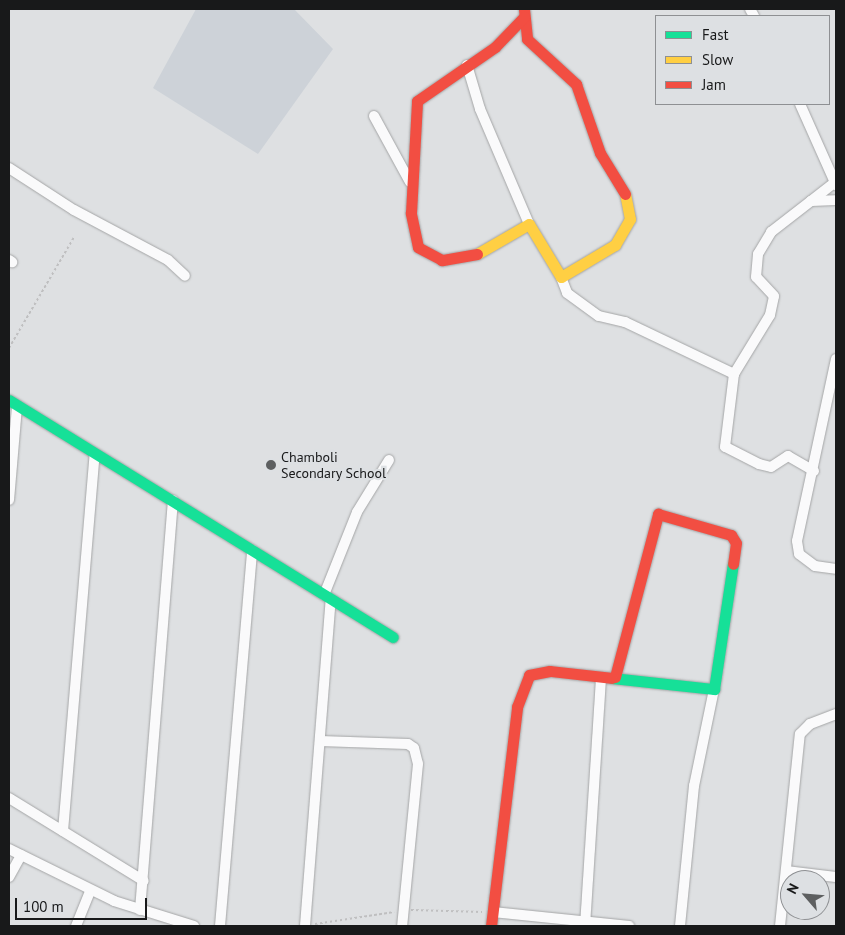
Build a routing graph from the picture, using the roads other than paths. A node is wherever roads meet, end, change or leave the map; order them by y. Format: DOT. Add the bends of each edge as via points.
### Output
graph roads {
  1 [pos="524,13"];
  2 [pos="467,65"];
  3 [pos="800,105"];
  4 [pos="374,116"];
  5 [pos="9,168"];
  6 [pos="836,183"];
  7 [pos="414,190"];
  8 [pos="836,200"];
  9 [pos="812,201"];
  10 [pos="529,224"];
  11 [pos="185,276"];
  12 [pos="562,277"];
  13 [pos="836,359"];
  14 [pos="734,374"];
  15 [pos="13,403"];
  16 [pos="95,453"];
  17 [pos="389,460"];
  18 [pos="814,471"];
  19 [pos="9,500"];
  20 [pos="173,500"];
  21 [pos="252,550"];
  22 [pos="836,569"];
  23 [pos="328,597"];
  24 [pos="393,637"];
  25 [pos="615,677"];
  26 [pos="601,679"];
  27 [pos="714,689"];
  28 [pos="836,714"];
  29 [pos="320,741"];
  30 [pos="9,798"];
  31 [pos="63,831"];
  32 [pos="9,849"];
  33 [pos="21,855"];
  34 [pos="786,870"];
  35 [pos="9,877"];
  36 [pos="144,881"];
  37 [pos="90,891"];
  38 [pos="140,910"];
  39 [pos="493,912"];
  40 [pos="585,925"];
  41 [pos="76,926"];
  42 [pos="194,926"];
  43 [pos="220,926"];
  44 [pos="305,926"];
  45 [pos="402,926"];
  46 [pos="491,926"];
  47 [pos="629,926"];
  48 [pos="680,926"];
  1 -- 2 [label="street" via="495,46"];
  1 -- 12 [label="street" via="527,39 576,84 600,153 627,198 630,219 615,245"];
  2 -- 7 [label="street" via="417,101 412,129"];
  2 -- 10 [label="street" via="480,109"];
  3 -- 6 [label="street"];
  4 -- 7 [label="street"];
  5 -- 11 [label="street" via="74,210 168,260"];
  6 -- 9 [label="street"];
  7 -- 10 [label="street" via="411,213 418,247 442,260 477,254"];
  8 -- 9 [label="street"];
  9 -- 14 [label="street" via="771,232 758,254 756,277 774,296 770,315"];
  10 -- 12 [label="street"];
  12 -- 14 [label="street" via="567,293 599,316 624,322"];
  13 -- 18 [label="street"];
  14 -- 18 [label="street" via="725,447 771,467 788,456"];
  15 -- 16 [label="street"];
  15 -- 19 [label="street"];
  16 -- 20 [label="street"];
  16 -- 31 [label="street"];
  17 -- 23 [label="street" via="357,512"];
  18 -- 22 [label="street" via="797,541 799,554 816,566"];
  20 -- 21 [label="street"];
  20 -- 36 [label="street"];
  21 -- 23 [label="street"];
  21 -- 43 [label="street"];
  23 -- 24 [label="street"];
  23 -- 29 [label="street"];
  25 -- 26 [label="street"];
  25 -- 27 [label="street"];
  25 -- 27 [label="street" via="652,524 658,514 731,535 736,542"];
  26 -- 39 [label="street" via="550,670 529,675 518,707"];
  26 -- 40 [label="street"];
  27 -- 48 [label="street" via="694,786"];
  28 -- 34 [label="street" via="810,724 800,734"];
  29 -- 44 [label="street"];
  29 -- 45 [label="street" via="408,744 414,748 418,764"];
  30 -- 31 [label="street"];
  31 -- 36 [label="street"];
  32 -- 33 [label="street"];
  33 -- 35 [label="street"];
  33 -- 37 [label="street"];
  36 -- 38 [label="street"];
  37 -- 38 [label="street"];
  37 -- 41 [label="street"];
  38 -- 42 [label="street"];
  39 -- 40 [label="street"];
  39 -- 46 [label="street"];
  40 -- 47 [label="street"];
}
